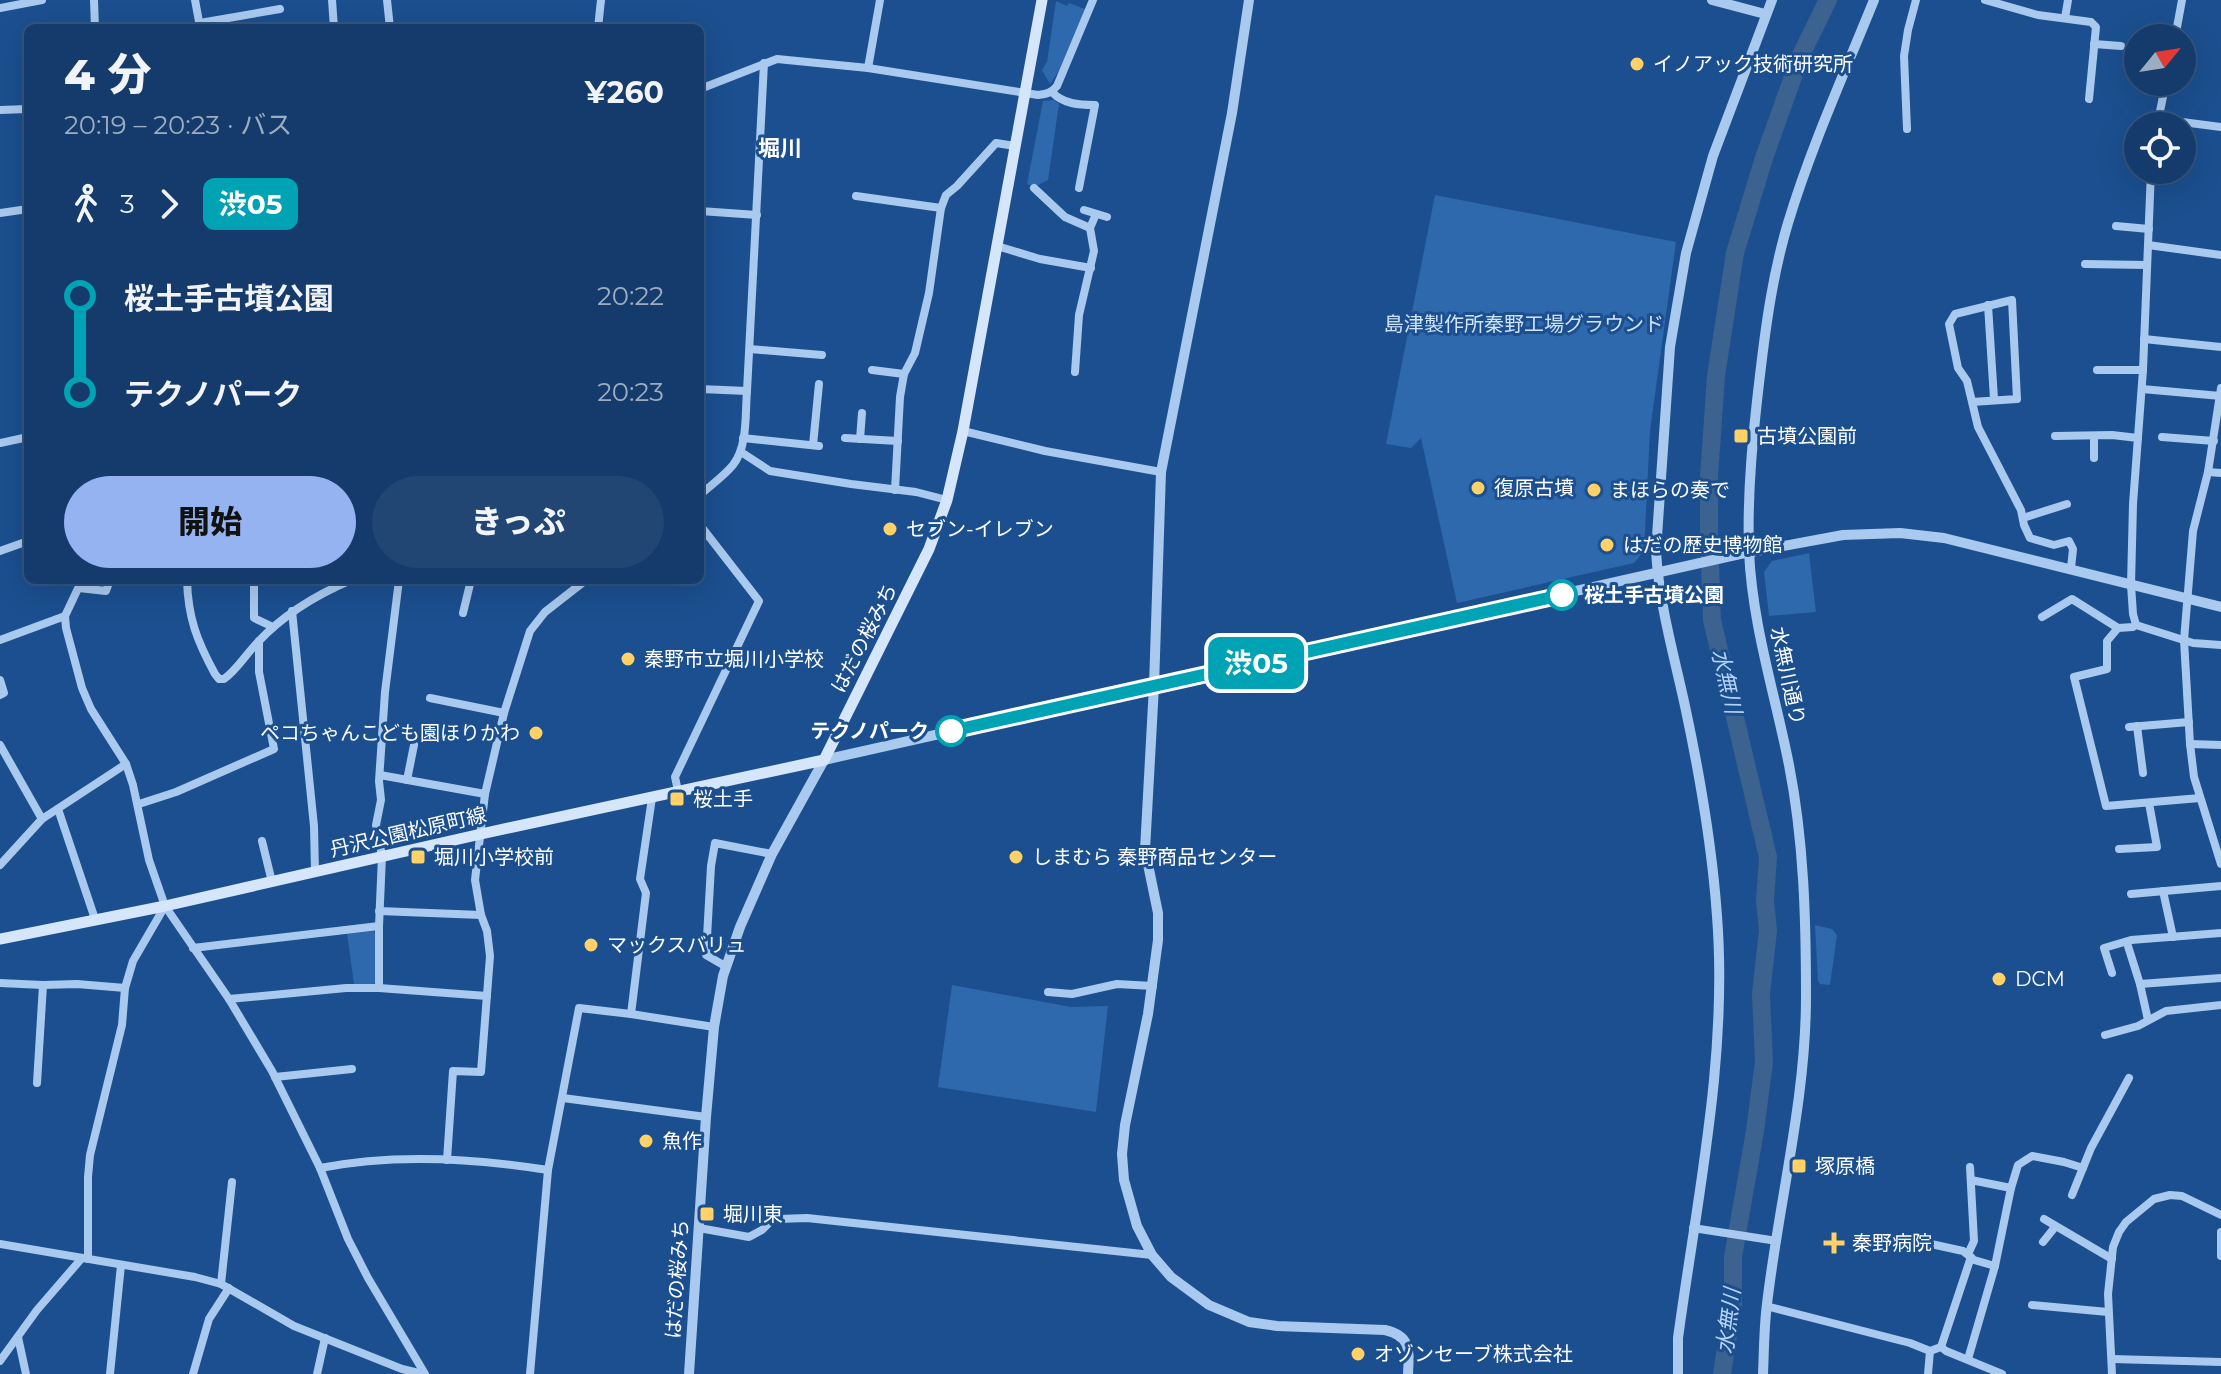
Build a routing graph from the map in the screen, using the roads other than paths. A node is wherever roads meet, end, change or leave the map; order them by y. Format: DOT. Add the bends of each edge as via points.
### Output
graph roads {
  1 [pos="42,0"];
  2 [pos="94,0"];
  3 [pos="195,0"];
  4 [pos="332,0"];
  5 [pos="387,0"];
  6 [pos="601,0"];
  7 [pos="880,0"];
  8 [pos="1042,0"];
  9 [pos="1093,0"];
  10 [pos="1249,0"];
  11 [pos="1712,0"];
  12 [pos="1772,0"];
  13 [pos="1874,0"];
  14 [pos="1916,0"];
  15 [pos="1985,0"];
  16 [pos="2068,0"];
  17 [pos="2182,0"];
  18 [pos="0,8"];
  19 [pos="280,9"];
  20 [pos="1765,14"];
  21 [pos="2065,18"];
  22 [pos="95,24"];
  23 [pos="200,24"];
  24 [pos="209,24"];
  25 [pos="334,24"];
  26 [pos="390,24"];
  27 [pos="598,24"];
  28 [pos="2178,24"];
  29 [pos="2094,44"];
  30 [pos="2121,46"];
  31 [pos="764,63"];
  32 [pos="868,68"];
  33 [pos="2090,84"];
  34 [pos="2102,85"];
  35 [pos="704,87"];
  36 [pos="1025,92"];
  37 [pos="1052,92"];
  38 [pos="2089,99"];
  39 [pos="24,109"];
  40 [pos="0,110"];
  41 [pos="2196,125"];
  42 [pos="2221,127"];
  43 [pos="1907,129"];
  44 [pos="1015,146"];
  45 [pos="2151,184"];
  46 [pos="1034,188"];
  47 [pos="1079,188"];
  48 [pos="856,196"];
  49 [pos="941,208"];
  50 [pos="24,210"];
  51 [pos="1084,210"];
  52 [pos="704,211"];
  53 [pos="0,213"];
  54 [pos="1096,214"];
  55 [pos="757,215"];
  56 [pos="1107,217"];
  57 [pos="2116,226"];
  58 [pos="1090,228"];
  59 [pos="2149,229"];
  60 [pos="2148,245"];
  61 [pos="997,246"];
  62 [pos="2221,255"];
  63 [pos="2085,264"];
  64 [pos="2147,265"];
  65 [pos="1091,268"];
  66 [pos="1988,305"];
  67 [pos="2144,339"];
  68 [pos="2221,347"];
  69 [pos="750,349"];
  70 [pos="822,355"];
  71 [pos="872,370"];
  72 [pos="2097,370"];
  73 [pos="2143,370"];
  74 [pos="1075,372"];
  75 [pos="904,374"];
  76 [pos="819,384"];
  77 [pos="2221,388"];
  78 [pos="704,389"];
  79 [pos="2142,389"];
  80 [pos="747,391"];
  81 [pos="2221,396"];
  82 [pos="1994,399"];
  83 [pos="1972,402"];
  84 [pos="862,413"];
  85 [pos="963,431"];
  86 [pos="2055,436"];
  87 [pos="2094,436"];
  88 [pos="2162,437"];
  89 [pos="24,438"];
  90 [pos="743,438"];
  91 [pos="845,438"];
  92 [pos="2138,438"];
  93 [pos="860,439"];
  94 [pos="898,441"];
  95 [pos="2214,441"];
  96 [pos="0,443"];
  97 [pos="741,452"];
  98 [pos="2094,458"];
  99 [pos="1161,472"];
  100 [pos="2208,472"];
  101 [pos="2221,473"];
  102 [pos="895,490"];
  103 [pos="704,491"];
  104 [pos="947,500"];
  105 [pos="2067,504"];
  106 [pos="2023,518"];
  107 [pos="704,530"];
  108 [pos="24,542"];
  109 [pos="0,551"];
  110 [pos="1745,553"];
  111 [pos="2071,568"];
  112 [pos="1657,573"];
  113 [pos="80,584"];
  114 [pos="109,584"];
  115 [pos="187,584"];
  116 [pos="254,584"];
  117 [pos="343,584"];
  118 [pos="398,584"];
  119 [pos="470,584"];
  120 [pos="581,584"];
  121 [pos="2131,585"];
  122 [pos="2188,598"];
  123 [pos="2221,607"];
  124 [pos="292,611"];
  125 [pos="463,613"];
  126 [pos="65,616"];
  127 [pos="2042,617"];
  128 [pos="2136,625"];
  129 [pos="273,627"];
  130 [pos="2118,628"];
  131 [pos="0,640"];
  132 [pos="259,640"];
  133 [pos="2184,640"];
  134 [pos="2221,645"];
  135 [pos="0,680"];
  136 [pos="1154,686"];
  137 [pos="0,695"];
  138 [pos="430,698"];
  139 [pos="504,713"];
  140 [pos="2189,722"];
  141 [pos="2190,744"];
  142 [pos="0,745"];
  143 [pos="414,745"];
  144 [pos="2221,745"];
  145 [pos="824,760"];
  146 [pos="126,764"];
  147 [pos="2143,773"];
  148 [pos="380,775"];
  149 [pos="407,780"];
  150 [pos="678,791"];
  151 [pos="485,794"];
  152 [pos="652,798"];
  153 [pos="2200,798"];
  154 [pos="2149,803"];
  155 [pos="139,804"];
  156 [pos="58,809"];
  157 [pos="42,819"];
  158 [pos="481,834"];
  159 [pos="2216,834"];
  160 [pos="262,841"];
  161 [pos="2119,849"];
  162 [pos="772,854"];
  163 [pos="382,856"];
  164 [pos="2221,864"];
  165 [pos="0,865"];
  166 [pos="315,872"];
  167 [pos="272,882"];
  168 [pos="2221,886"];
  169 [pos="2163,891"];
  170 [pos="2131,894"];
  171 [pos="165,906"];
  172 [pos="379,911"];
  173 [pos="481,915"];
  174 [pos="95,919"];
  175 [pos="379,926"];
  176 [pos="2221,933"];
  177 [pos="2173,937"];
  178 [pos="2101,938"];
  179 [pos="0,939"];
  180 [pos="2127,943"];
  181 [pos="193,948"];
  182 [pos="2104,948"];
  183 [pos="725,966"];
  184 [pos="2112,973"];
  185 [pos="2221,978"];
  186 [pos="0,983"];
  187 [pos="2140,984"];
  188 [pos="43,985"];
  189 [pos="1153,986"];
  190 [pos="125,988"];
  191 [pos="379,988"];
  192 [pos="1048,992"];
  193 [pos="487,996"];
  194 [pos="229,999"];
  195 [pos="2221,1005"];
  196 [pos="631,1014"];
  197 [pos="2148,1020"];
  198 [pos="714,1027"];
  199 [pos="2105,1035"];
  200 [pos="352,1069"];
  201 [pos="275,1077"];
  202 [pos="2129,1078"];
  203 [pos="37,1083"];
  204 [pos="563,1098"];
  205 [pos="706,1117"];
  206 [pos="447,1160"];
  207 [pos="1970,1167"];
  208 [pos="320,1168"];
  209 [pos="2083,1168"];
  210 [pos="548,1170"];
  211 [pos="1971,1180"];
  212 [pos="232,1182"];
  213 [pos="2011,1188"];
  214 [pos="2072,1195"];
  215 [pos="2221,1215"];
  216 [pos="2044,1219"];
  217 [pos="2055,1227"];
  218 [pos="699,1228"];
  219 [pos="1693,1228"];
  220 [pos="2221,1232"];
  221 [pos="1777,1241"];
  222 [pos="2043,1242"];
  223 [pos="0,1244"];
  224 [pos="1931,1244"];
  225 [pos="1152,1255"];
  226 [pos="1970,1255"];
  227 [pos="2221,1256"];
  228 [pos="85,1259"];
  229 [pos="2112,1259"];
  230 [pos="121,1265"];
  231 [pos="1995,1266"];
  232 [pos="225,1286"];
  233 [pos="2032,1305"];
  234 [pos="1766,1306"];
  235 [pos="2108,1312"];
  236 [pos="18,1336"];
  237 [pos="325,1338"];
  238 [pos="1941,1347"];
  239 [pos="1930,1351"];
  240 [pos="1968,1359"];
  241 [pos="2112,1359"];
  242 [pos="0,1361"];
  243 [pos="2221,1362"];
  244 [pos="402,1372"];
  245 [pos="26,1374"];
  246 [pos="110,1374"];
  247 [pos="193,1374"];
  248 [pos="317,1374"];
  249 [pos="424,1374"];
  250 [pos="530,1374"];
  251 [pos="689,1374"];
  252 [pos="1408,1374"];
  253 [pos="1678,1374"];
  254 [pos="1763,1374"];
  255 [pos="1928,1374"];
  256 [pos="2002,1374"];
  257 [pos="2112,1374"];
  1 -- 18 [label="street"];
  2 -- 22 [label="street"];
  3 -- 23 [label="street"];
  4 -- 25 [label="street"];
  5 -- 26 [label="street"];
  6 -- 27 [label="street"];
  7 -- 32 [label="street"];
  8 -- 36 [label="main road, はだの桜みち"];
  9 -- 37 [label="street"];
  10 -- 99 [label="street"];
  11 -- 20 [label="street"];
  12 -- 20 [label="street"];
  13 -- 110 [label="street, 水無川通り" via="1787,226 1771,295 1750,458"];
  14 -- 43 [label="street" via="1904,56"];
  15 -- 21 [label="street"];
  16 -- 21 [label="street"];
  17 -- 28 [label="street"];
  19 -- 24 [label="street"];
  20 -- 112 [label="street" via="1713,156 1683,268 1670,347"];
  21 -- 29 [label="street" via="2091,22 2096,27"];
  29 -- 30 [label="street"];
  29 -- 33 [label="street"];
  31 -- 32 [label="street" via="777,59"];
  31 -- 35 [label="street"];
  31 -- 55 [label="street"];
  32 -- 36 [label="street"];
  33 -- 34 [label="street"];
  33 -- 38 [label="street"];
  36 -- 37 [label="street"];
  36 -- 44 [label="main road, はだの桜みち"];
  37 -- 47 [label="street" via="1059,100 1095,105"];
  39 -- 40 [label="street"];
  41 -- 42 [label="street"];
  44 -- 49 [label="street" via="996,143 946,195"];
  44 -- 61 [label="main road, はだの桜みち"];
  45 -- 59 [label="street"];
  46 -- 58 [label="street" via="1065,217"];
  48 -- 49 [label="street"];
  49 -- 75 [label="street" via="929,293 915,353"];
  50 -- 53 [label="street"];
  51 -- 54 [label="street"];
  52 -- 55 [label="street"];
  54 -- 56 [label="street"];
  54 -- 58 [label="street"];
  55 -- 69 [label="street"];
  57 -- 59 [label="street"];
  58 -- 65 [label="street"];
  59 -- 60 [label="street"];
  60 -- 62 [label="street"];
  60 -- 64 [label="street"];
  61 -- 65 [label="street"];
  61 -- 85 [label="main road, はだの桜みち"];
  63 -- 64 [label="street"];
  64 -- 67 [label="street"];
  65 -- 74 [label="street" via="1079,315"];
  66 -- 82 [label="street"];
  66 -- 82 [label="street" via="2012,300 2017,399"];
  66 -- 83 [label="street" via="1955,314 1949,324"];
  67 -- 68 [label="street"];
  67 -- 73 [label="street"];
  69 -- 70 [label="street"];
  69 -- 80 [label="street"];
  71 -- 75 [label="street"];
  72 -- 73 [label="street"];
  73 -- 79 [label="street"];
  75 -- 94 [label="street"];
  76 -- 90 [label="street" via="813,398 816,445"];
  77 -- 81 [label="street"];
  78 -- 80 [label="street"];
  79 -- 81 [label="street"];
  79 -- 92 [label="street"];
  80 -- 90 [label="street"];
  81 -- 95 [label="street"];
  82 -- 83 [label="street"];
  83 -- 106 [label="street" via="1978,427"];
  84 -- 93 [label="street"];
  85 -- 99 [label="street"];
  85 -- 104 [label="main road, はだの桜みち"];
  86 -- 87 [label="street"];
  87 -- 92 [label="street"];
  87 -- 98 [label="street"];
  88 -- 95 [label="street"];
  89 -- 96 [label="street"];
  90 -- 97 [label="street"];
  91 -- 93 [label="street"];
  92 -- 121 [label="street"];
  93 -- 94 [label="street"];
  94 -- 102 [label="street"];
  95 -- 100 [label="street"];
  97 -- 102 [label="street" via="770,471"];
  97 -- 103 [label="street"];
  99 -- 136 [label="street"];
  100 -- 101 [label="street"];
  100 -- 122 [label="street" via="2193,531"];
  102 -- 104 [label="street"];
  104 -- 145 [label="main road, はだの桜みち" via="929,549"];
  105 -- 106 [label="street"];
  106 -- 111 [label="street" via="2030,538 2072,544"];
  107 -- 150 [label="street" via="759,601 675,777"];
  108 -- 109 [label="street"];
  110 -- 111 [label="street" via="1843,535 1900,533"];
  110 -- 112 [label="street"];
  110 -- 221 [label="street, 水無川通り" via="1789,766 1804,909 1802,1076"];
  111 -- 121 [label="street"];
  112 -- 136 [label="street"];
  112 -- 219 [label="street" via="1702,785 1717,918 1720,997 1713,1088"];
  113 -- 114 [label="street" via="106,591"];
  113 -- 126 [label="street"];
  115 -- 132 [label="street" via="196,638 219,679 229,676"];
  116 -- 129 [label="street" via="254,618"];
  117 -- 124 [label="street"];
  118 -- 148 [label="street"];
  119 -- 125 [label="street"];
  120 -- 139 [label="street" via="530,631"];
  121 -- 122 [label="street"];
  121 -- 128 [label="street"];
  122 -- 123 [label="street"];
  122 -- 133 [label="street"];
  124 -- 129 [label="street"];
  124 -- 166 [label="street"];
  126 -- 131 [label="street"];
  126 -- 146 [label="street" via="82,688"];
  127 -- 130 [label="street" via="2072,599"];
  128 -- 130 [label="street"];
  128 -- 133 [label="street"];
  129 -- 132 [label="street"];
  130 -- 154 [label="street" via="2107,641 2107,669 2074,677 2106,806"];
  132 -- 155 [label="street" via="259,672 274,749"];
  133 -- 134 [label="street"];
  133 -- 140 [label="street"];
  135 -- 137 [label="street"];
  136 -- 145 [label="street"];
  136 -- 189 [label="street" via="1145,850 1158,913"];
  138 -- 139 [label="street"];
  139 -- 151 [label="street"];
  140 -- 141 [label="street"];
  140 -- 147 [label="street" via="2133,726"];
  141 -- 144 [label="street"];
  141 -- 153 [label="street"];
  142 -- 157 [label="street"];
  143 -- 149 [label="street"];
  145 -- 150 [label="main road, 丹沢公園松原町線"];
  145 -- 162 [label="street, はだの桜みち"];
  146 -- 155 [label="street"];
  146 -- 156 [label="street"];
  148 -- 149 [label="street"];
  148 -- 163 [label="street" via="376,825"];
  149 -- 151 [label="street"];
  150 -- 152 [label="main road, 丹沢公園松原町線"];
  151 -- 158 [label="street"];
  152 -- 158 [label="main road, 丹沢公園松原町線"];
  152 -- 196 [label="street" via="640,879 646,893"];
  153 -- 154 [label="street"];
  153 -- 159 [label="street"];
  154 -- 161 [label="street" via="2157,847"];
  155 -- 171 [label="street" via="149,860"];
  156 -- 157 [label="street"];
  156 -- 174 [label="street"];
  157 -- 165 [label="street"];
  158 -- 163 [label="main road, 丹沢公園松原町線"];
  158 -- 173 [label="street" via="475,880"];
  159 -- 164 [label="street"];
  160 -- 167 [label="street"];
  162 -- 183 [label="street, はだの桜みち"];
  162 -- 183 [label="street" via="715,843 706,955"];
  163 -- 166 [label="main road, 丹沢公園松原町線"];
  163 -- 172 [label="street"];
  166 -- 167 [label="main road, 丹沢公園松原町線"];
  167 -- 171 [label="main road, 丹沢公園松原町線"];
  168 -- 169 [label="street"];
  169 -- 170 [label="street"];
  169 -- 177 [label="street"];
  171 -- 174 [label="main road, 丹沢公園松原町線"];
  171 -- 181 [label="street"];
  171 -- 190 [label="street" via="139,948"];
  172 -- 173 [label="street"];
  172 -- 175 [label="street"];
  173 -- 193 [label="street" via="489,943"];
  174 -- 179 [label="main road, 丹沢公園松原町線"];
  175 -- 181 [label="street"];
  175 -- 191 [label="street"];
  176 -- 177 [label="street"];
  177 -- 180 [label="street"];
  178 -- 182 [label="street"];
  180 -- 182 [label="street"];
  180 -- 187 [label="street"];
  181 -- 194 [label="street"];
  182 -- 184 [label="street"];
  183 -- 198 [label="street, はだの桜みち"];
  185 -- 187 [label="street"];
  186 -- 188 [label="street"];
  187 -- 197 [label="street"];
  188 -- 190 [label="street"];
  188 -- 203 [label="street"];
  189 -- 192 [label="street" via="1117,984 1072,994"];
  189 -- 225 [label="street" via="1122,1154 1129,1204"];
  190 -- 228 [label="street" via="122,1025 90,1155"];
  191 -- 193 [label="street"];
  191 -- 194 [label="street"];
  193 -- 206 [label="street" via="481,1072 453,1071"];
  194 -- 201 [label="street"];
  195 -- 197 [label="street" via="2166,1011"];
  196 -- 198 [label="street"];
  196 -- 204 [label="street" via="579,1008"];
  197 -- 199 [label="street"];
  198 -- 205 [label="street, はだの桜みち"];
  200 -- 201 [label="street"];
  201 -- 208 [label="street"];
  202 -- 209 [label="street"];
  204 -- 205 [label="street"];
  204 -- 210 [label="street"];
  205 -- 218 [label="street, はだの桜みち"];
  206 -- 208 [label="street" via="390,1158"];
  206 -- 210 [label="street"];
  207 -- 211 [label="street"];
  208 -- 249 [label="street" via="348,1239"];
  209 -- 213 [label="street" via="2032,1156 2018,1165"];
  209 -- 214 [label="street"];
  210 -- 250 [label="street"];
  211 -- 213 [label="street"];
  211 -- 226 [label="street"];
  212 -- 232 [label="street"];
  213 -- 231 [label="street"];
  215 -- 229 [label="street" via="2182,1196 2154,1199 2119,1232"];
  216 -- 217 [label="street"];
  217 -- 222 [label="street"];
  217 -- 229 [label="street"];
  218 -- 225 [label="street" via="749,1237 778,1219 807,1218"];
  218 -- 251 [label="street, はだの桜みち"];
  219 -- 221 [label="street"];
  219 -- 253 [label="street"];
  220 -- 227 [label="street"];
  221 -- 234 [label="street, 水無川通り"];
  223 -- 228 [label="street"];
  224 -- 226 [label="street"];
  225 -- 252 [label="street" via="1189,1292 1249,1322 1393,1331 1407,1346"];
  226 -- 231 [label="street"];
  226 -- 238 [label="street"];
  228 -- 230 [label="street"];
  228 -- 236 [label="street"];
  229 -- 235 [label="street"];
  230 -- 232 [label="street"];
  230 -- 246 [label="street"];
  231 -- 240 [label="street"];
  232 -- 237 [label="street"];
  232 -- 247 [label="street"];
  233 -- 235 [label="street"];
  234 -- 239 [label="street"];
  234 -- 254 [label="street, 水無川通り"];
  235 -- 241 [label="street"];
  236 -- 242 [label="street"];
  236 -- 245 [label="street"];
  237 -- 244 [label="street"];
  237 -- 248 [label="street"];
  238 -- 239 [label="street"];
  238 -- 240 [label="street"];
  239 -- 255 [label="street"];
  240 -- 256 [label="street"];
  241 -- 243 [label="street"];
  241 -- 257 [label="street"];
  244 -- 249 [label="street"];
}
